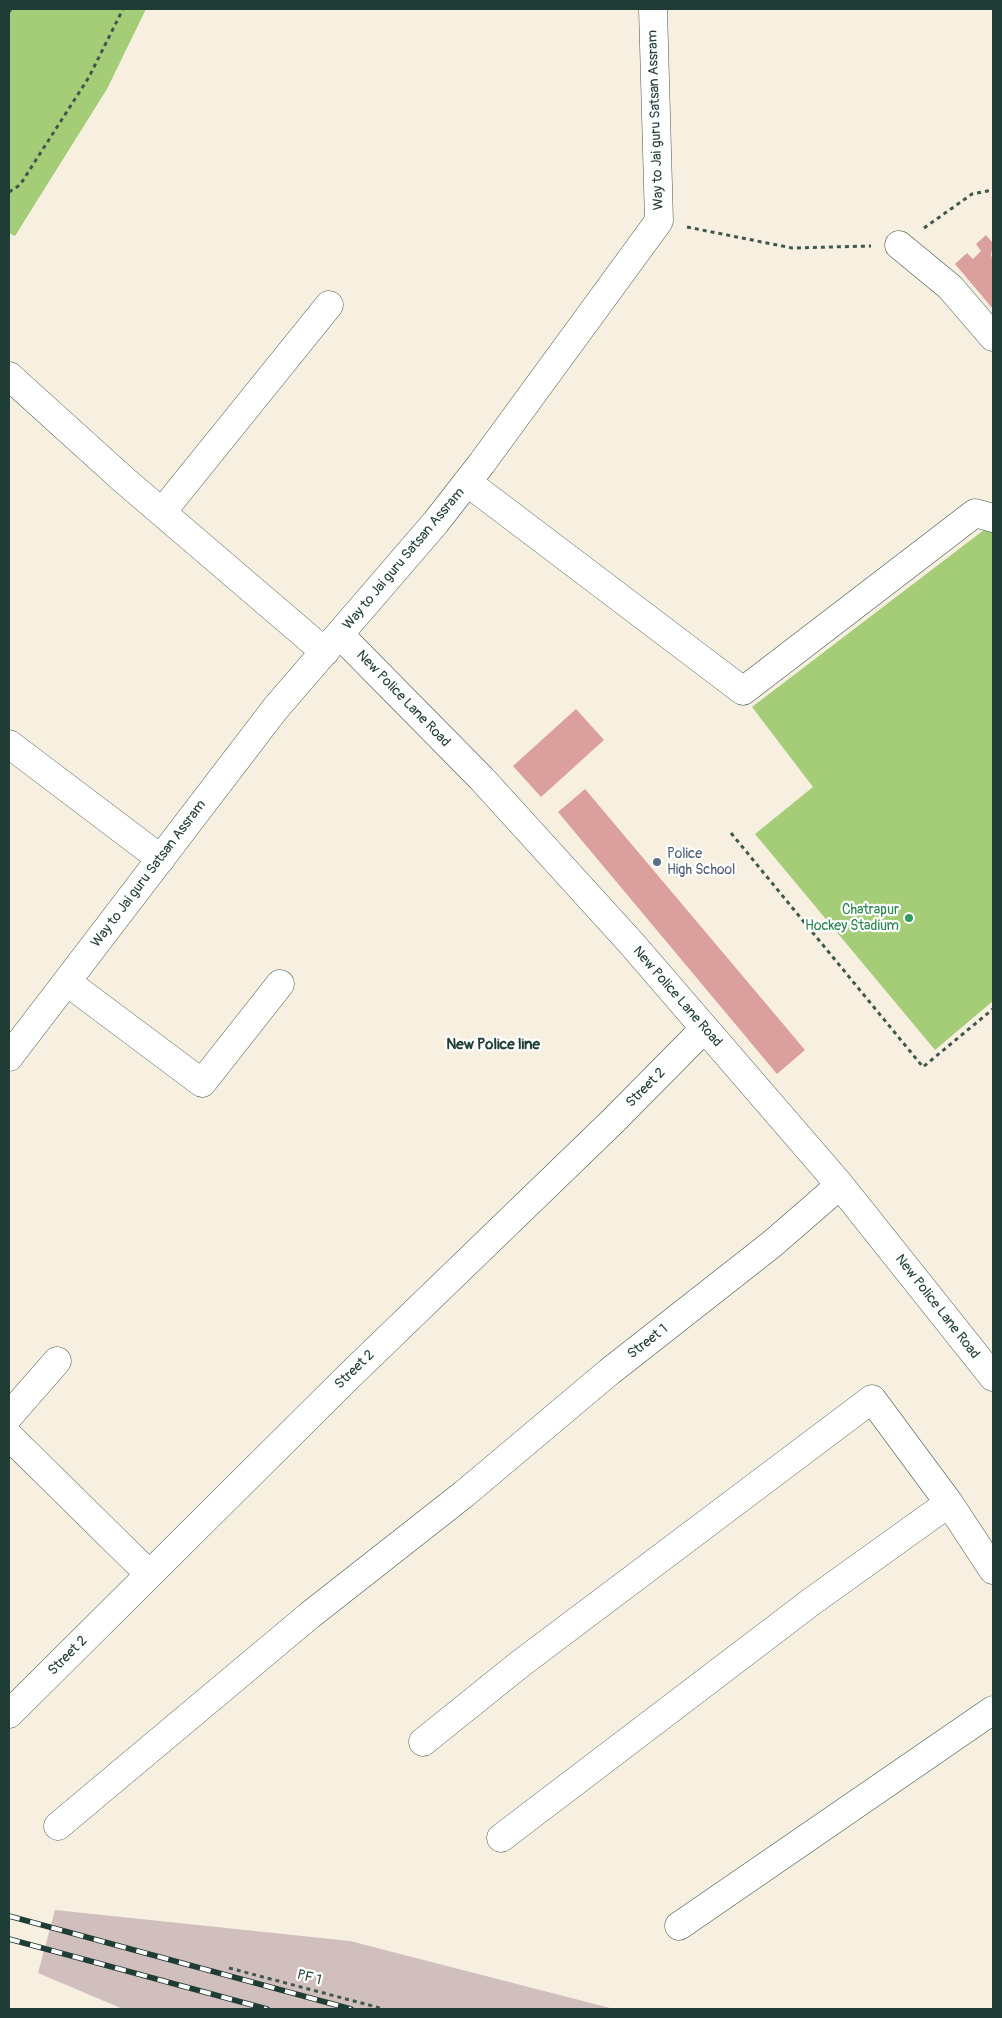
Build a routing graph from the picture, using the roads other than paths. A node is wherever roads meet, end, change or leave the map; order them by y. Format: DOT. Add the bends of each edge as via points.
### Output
graph roads {
  1 [pos="653,9"];
  2 [pos="899,245"];
  3 [pos="329,306"];
  4 [pos="993,337"];
  5 [pos="9,376"];
  6 [pos="467,482"];
  7 [pos="162,512"];
  8 [pos="993,518"];
  9 [pos="332,643"];
  10 [pos="9,744"];
  11 [pos="161,859"];
  12 [pos="67,982"];
  13 [pos="280,984"];
  14 [pos="704,1029"];
  15 [pos="9,1057"];
  16 [pos="840,1185"];
  17 [pos="57,1361"];
  18 [pos="993,1378"];
  19 [pos="9,1416"];
  20 [pos="9,1436"];
  21 [pos="950,1503"];
  22 [pos="993,1570"];
  23 [pos="150,1574"];
  24 [pos="993,1710"];
  25 [pos="9,1714"];
  26 [pos="423,1742"];
  27 [pos="58,1826"];
  28 [pos="501,1838"];
  29 [pos="679,1926"];
  1 -- 6 [label="street, Way to Jai guru Satsan Assram" via="659,221"];
  2 -- 4 [label="street" via="950,288"];
  3 -- 7 [label="street"];
  5 -- 7 [label="street, New Police Lane Road"];
  6 -- 8 [label="street" via="743,691 975,513"];
  6 -- 9 [label="street, Way to Jai guru Satsan Assram"];
  7 -- 9 [label="street, New Police Lane Road"];
  9 -- 11 [label="street, Way to Jai guru Satsan Assram" via="275,709"];
  9 -- 14 [label="street, New Police Lane Road" via="482,780 632,944"];
  10 -- 11 [label="street"];
  11 -- 12 [label="street, Way to Jai guru Satsan Assram"];
  12 -- 13 [label="street" via="202,1083"];
  12 -- 15 [label="street, Way to Jai guru Satsan Assram"];
  14 -- 16 [label="street, New Police Lane Road"];
  14 -- 23 [label="street, Street 2"];
  16 -- 18 [label="street, New Police Lane Road"];
  16 -- 27 [label="street, Street 1" via="772,1244 295,1627"];
  17 -- 19 [label="street"];
  20 -- 23 [label="street"];
  21 -- 22 [label="street"];
  21 -- 26 [label="street" via="872,1399 527,1658"];
  21 -- 28 [label="street" via="803,1608"];
  23 -- 25 [label="street, Street 2"];
  24 -- 29 [label="street"];
}
